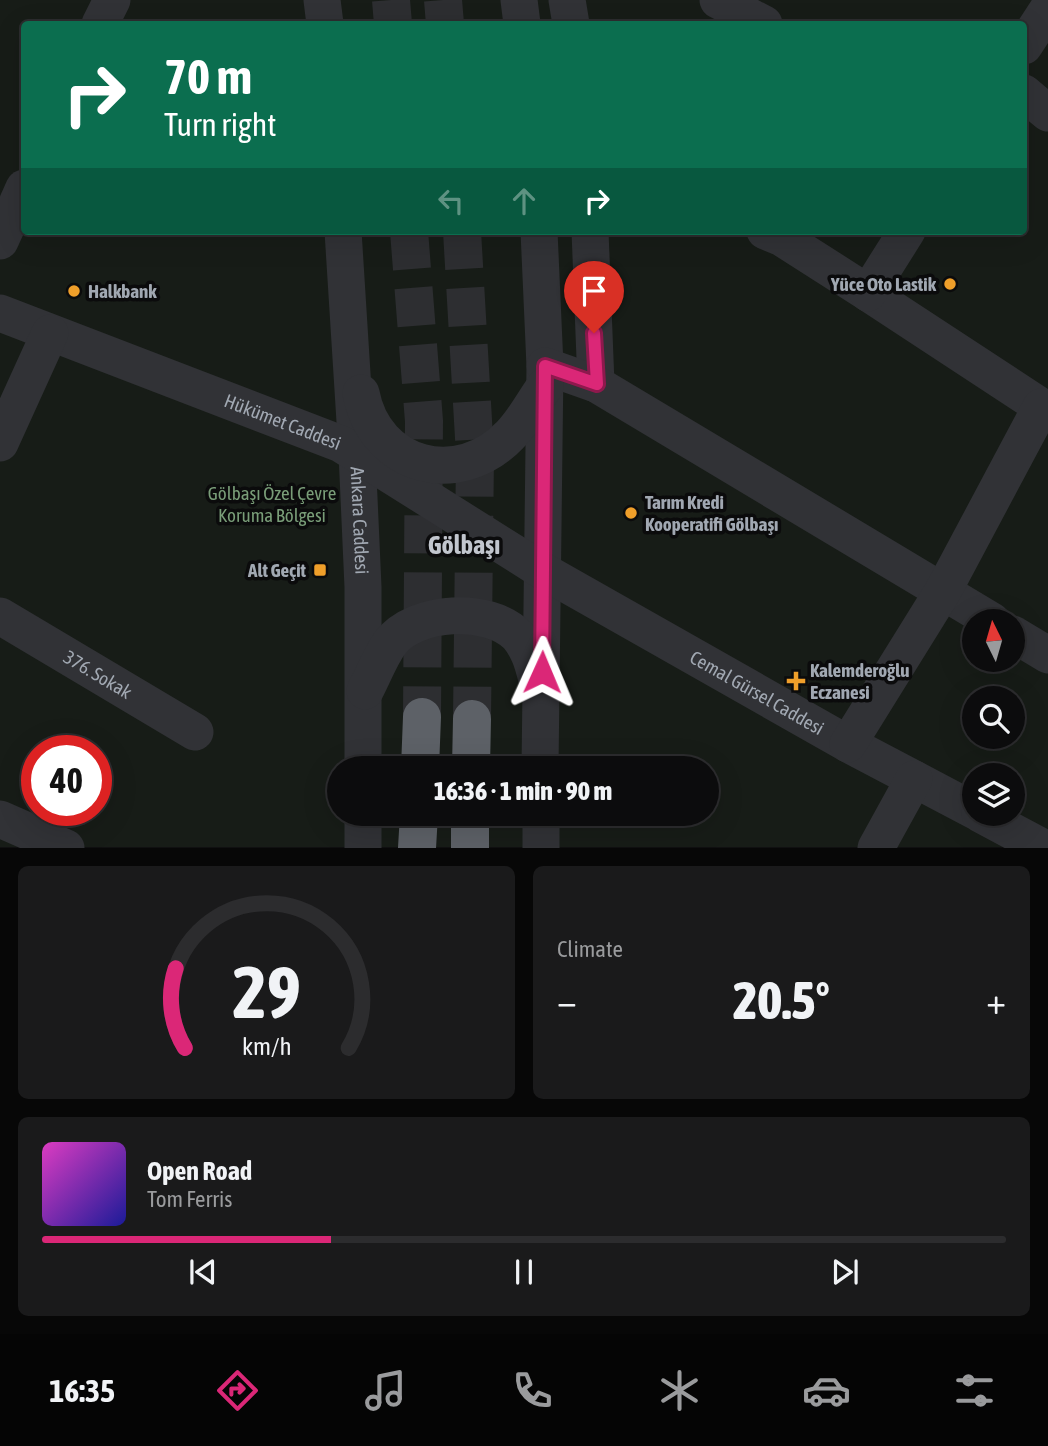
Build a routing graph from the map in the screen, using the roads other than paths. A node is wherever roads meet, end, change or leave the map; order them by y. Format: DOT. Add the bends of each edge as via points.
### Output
graph roads {
  1 [pos="112,0"];
  2 [pos="322,0"];
  3 [pos="519,0"];
  4 [pos="567,0"];
  5 [pos="718,0"];
  6 [pos="1048,9"];
  7 [pos="102,21"];
  8 [pos="324,21"];
  9 [pos="522,21"];
  10 [pos="570,21"];
  11 [pos="758,21"];
  12 [pos="1027,41"];
  13 [pos="1027,96"];
  14 [pos="1048,113"];
  15 [pos="21,195"];
  16 [pos="343,235"];
  17 [pos="539,235"];
  18 [pos="590,235"];
  19 [pos="774,235"];
  20 [pos="904,235"];
  21 [pos="0,241"];
  22 [pos="868,293"];
  23 [pos="0,313"];
  24 [pos="50,333"];
  25 [pos="349,337"];
  26 [pos="545,376"];
  27 [pos="597,384"];
  28 [pos="1044,409"];
  29 [pos="0,443"];
  30 [pos="357,453"];
  31 [pos="544,571"];
  32 [pos="943,591"];
  33 [pos="972,609"];
  34 [pos="0,616"];
  35 [pos="1026,642"];
  36 [pos="1048,655"];
  37 [pos="363,695"];
  38 [pos="541,698"];
  39 [pos="422,717"];
  40 [pos="472,719"];
  41 [pos="195,732"];
  42 [pos="848,744"];
  43 [pos="363,756"];
  44 [pos="420,756"];
  45 [pos="471,756"];
  46 [pos="540,756"];
  47 [pos="914,779"];
  48 [pos="962,804"];
  49 [pos="0,819"];
  50 [pos="363,826"];
  51 [pos="418,826"];
  52 [pos="470,826"];
  53 [pos="541,826"];
  54 [pos="1003,826"];
  55 [pos="66,848"];
  56 [pos="363,848"];
  57 [pos="417,848"];
  58 [pos="470,848"];
  59 [pos="541,848"];
  60 [pos="876,848"];
  61 [pos="1044,848"];
  1 -- 7 [label="street"];
  2 -- 8 [label="street"];
  3 -- 9 [label="street"];
  4 -- 10 [label="street"];
  5 -- 11 [label="street"];
  6 -- 12 [label="street"];
  13 -- 14 [label="street"];
  15 -- 21 [label="street"];
  16 -- 25 [label="street, Ankara Caddesi"];
  17 -- 26 [label="street"];
  18 -- 27 [label="street"];
  19 -- 22 [label="street"];
  20 -- 22 [label="street"];
  22 -- 28 [label="street"];
  23 -- 24 [label="street, Hükümet Caddesi"];
  24 -- 29 [label="street"];
  24 -- 30 [label="street, Hükümet Caddesi"];
  25 -- 26 [label="street" via="363,404 376,429 392,449 420,464 461,463 486,452 510,435"];
  25 -- 30 [label="street, Ankara Caddesi"];
  26 -- 27 [label="street"];
  26 -- 31 [label="street"];
  27 -- 32 [label="street"];
  28 -- 32 [label="street"];
  30 -- 31 [label="street, Hükümet Caddesi"];
  30 -- 37 [label="street, Ankara Caddesi"];
  31 -- 38 [label="street"];
  31 -- 42 [label="street, Cemal Gürsel Caddesi"];
  32 -- 33 [label="street"];
  32 -- 42 [label="street"];
  34 -- 41 [label="street, 376. Sokak"];
  35 -- 36 [label="street"];
  37 -- 38 [label="street" via="391,642 409,626 437,617 467,616 504,625 517,636 530,654"];
  37 -- 43 [label="street, Ankara Caddesi"];
  38 -- 46 [label="street"];
  39 -- 44 [label="highway"];
  40 -- 45 [label="highway"];
  42 -- 47 [label="street, Cemal Gürsel Caddesi"];
  47 -- 48 [label="street, Cemal Gürsel Caddesi"];
  47 -- 60 [label="street"];
  49 -- 55 [label="street"];
  50 -- 56 [label="street"];
  51 -- 57 [label="highway"];
  52 -- 58 [label="highway"];
  53 -- 59 [label="street"];
  54 -- 61 [label="street"];
}
